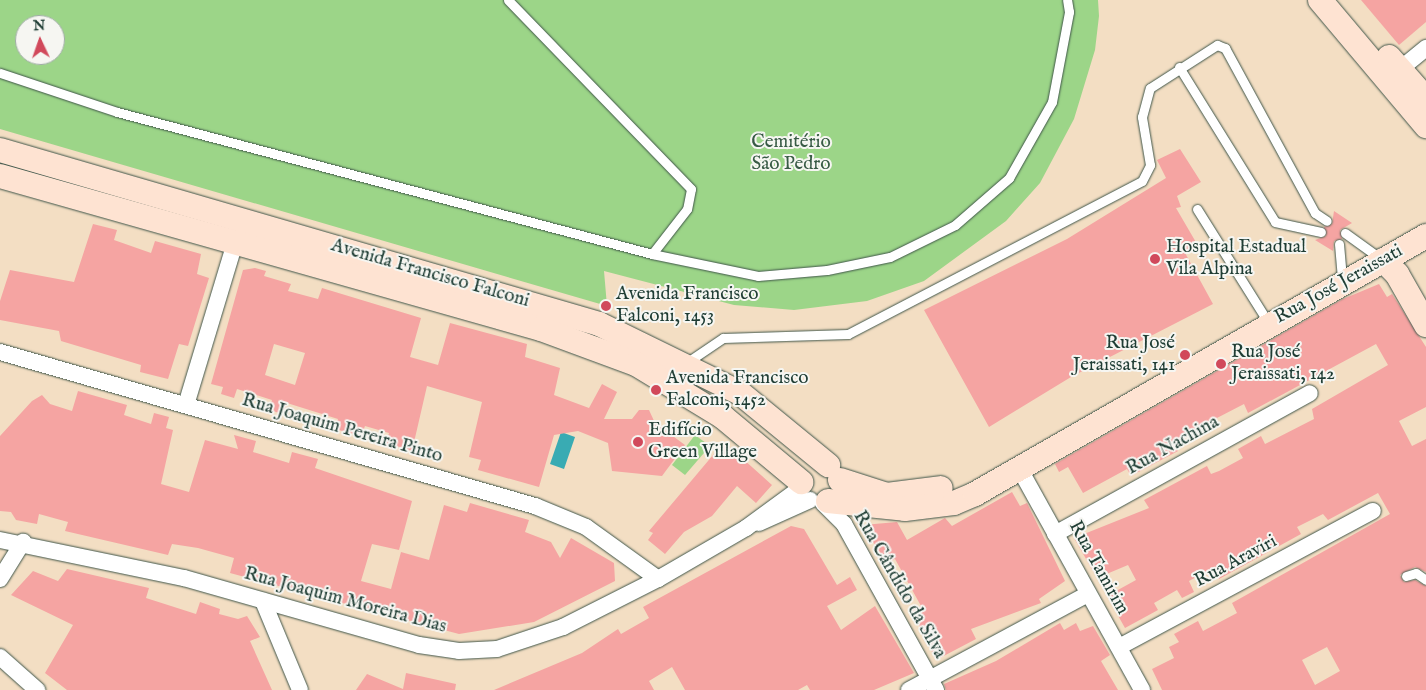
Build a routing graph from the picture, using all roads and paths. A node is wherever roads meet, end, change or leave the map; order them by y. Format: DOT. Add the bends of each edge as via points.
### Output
graph roads {
  1 [pos="508,0"];
  2 [pos="1067,0"];
  3 [pos="1320,0"];
  4 [pos="1340,0"];
  5 [pos="1426,48"];
  6 [pos="1179,67"];
  7 [pos="0,73"];
  8 [pos="1394,75"];
  9 [pos="1426,99"];
  10 [pos="1426,126"];
  11 [pos="0,150"];
  12 [pos="0,176"];
  13 [pos="1197,209"];
  14 [pos="1315,213"];
  15 [pos="242,219"];
  16 [pos="1327,221"];
  17 [pos="1306,228"];
  18 [pos="1321,232"];
  19 [pos="1345,234"];
  20 [pos="1425,234"];
  21 [pos="236,244"];
  22 [pos="1339,244"];
  23 [pos="652,254"];
  24 [pos="1383,260"];
  25 [pos="1342,284"];
  26 [pos="1269,325"];
  27 [pos="1426,325"];
  28 [pos="0,352"];
  29 [pos="686,363"];
  30 [pos="1310,393"];
  31 [pos="186,405"];
  32 [pos="1018,466"];
  33 [pos="834,472"];
  34 [pos="992,481"];
  35 [pos="813,495"];
  36 [pos="1373,511"];
  37 [pos="1055,534"];
  38 [pos="0,540"];
  39 [pos="22,542"];
  40 [pos="1406,576"];
  41 [pos="658,578"];
  42 [pos="0,579"];
  43 [pos="1426,580"];
  44 [pos="1088,594"];
  45 [pos="262,601"];
  46 [pos="1118,647"];
  47 [pos="0,657"];
  48 [pos="933,684"];
  49 [pos="38,690"];
  50 [pos="300,690"];
  51 [pos="909,690"];
  52 [pos="1142,690"];
  1 -- 23 [label="lane" via="691,189 687,209"];
  2 -- 23 [label="lane" via="1069,12 1052,102 1009,178 956,225 890,257 758,276"];
  3 -- 8 [label="main road"];
  4 -- 8 [label="main road"];
  5 -- 8 [label="street"];
  6 -- 14 [label="lane" via="1207,47 1225,48"];
  6 -- 17 [label="lane" via="1275,222"];
  6 -- 29 [label="lane" via="1150,88 1144,101 1142,117 1150,165 1142,181 848,334 723,338"];
  7 -- 23 [label="lane" via="117,112"];
  8 -- 9 [label="main road"];
  8 -- 10 [label="main road"];
  11 -- 15 [label="main road, Avenida Francisco Falconi"];
  12 -- 21 [label="main road, Avenida Francisco Falconi"];
  13 -- 26 [label="lane"];
  14 -- 16 [label="lane"];
  14 -- 17 [label="lane"];
  15 -- 21 [label="street"];
  15 -- 29 [label="main road, Avenida Francisco Falconi" via="599,324"];
  17 -- 18 [label="lane"];
  19 -- 24 [label="lane"];
  20 -- 24 [label="main road, Rua José Jeraissati"];
  21 -- 31 [label="street"];
  21 -- 35 [label="main road, Avenida Francisco Falconi" via="541,329 636,364 723,417"];
  22 -- 25 [label="lane"];
  24 -- 25 [label="main road, Rua José Jeraissati"];
  24 -- 27 [label="main road" via="1396,274"];
  25 -- 26 [label="main road, Rua José Jeraissati"];
  26 -- 32 [label="main road, Rua José Jeraissati"];
  28 -- 31 [label="street, Rua Joaquim Pereira Pinto"];
  29 -- 33 [label="main road, Avenida Francisco Falconi" via="740,393"];
  30 -- 37 [label="street, Rua Nachina"];
  31 -- 41 [label="street, Rua Joaquim Pereira Pinto" via="535,506 586,527"];
  32 -- 34 [label="main road, Rua José Jeraissati"];
  32 -- 37 [label="street, Rua Tamirim"];
  33 -- 34 [label="main road, Avenida Francisco Falconi" via="888,495"];
  33 -- 35 [label="main road" via="838,493"];
  33 -- 35 [label="main road" via="810,467"];
  34 -- 35 [label="main road" via="954,502 905,509"];
  35 -- 41 [label="street, Rua Joaquim Moreira Dias" via="746,528"];
  35 -- 48 [label="street, Rua Cândido da Silva" via="844,524"];
  36 -- 46 [label="street, Rua Araviri"];
  37 -- 44 [label="street, Rua Tamirim"];
  38 -- 39 [label="street, Rua Joaquim Moreira Dias"];
  39 -- 42 [label="street"];
  39 -- 45 [label="street, Rua Joaquim Moreira Dias" via="184,578"];
  40 -- 43 [label="lane" via="1416,573"];
  41 -- 45 [label="street, Rua Joaquim Moreira Dias" via="563,627 526,642 488,650 418,645"];
  44 -- 46 [label="street, Rua Tamirim"];
  44 -- 48 [label="street"];
  45 -- 50 [label="street"];
  46 -- 52 [label="street, Rua Tamirim"];
  47 -- 49 [label="street"];
  48 -- 51 [label="street"];
}
